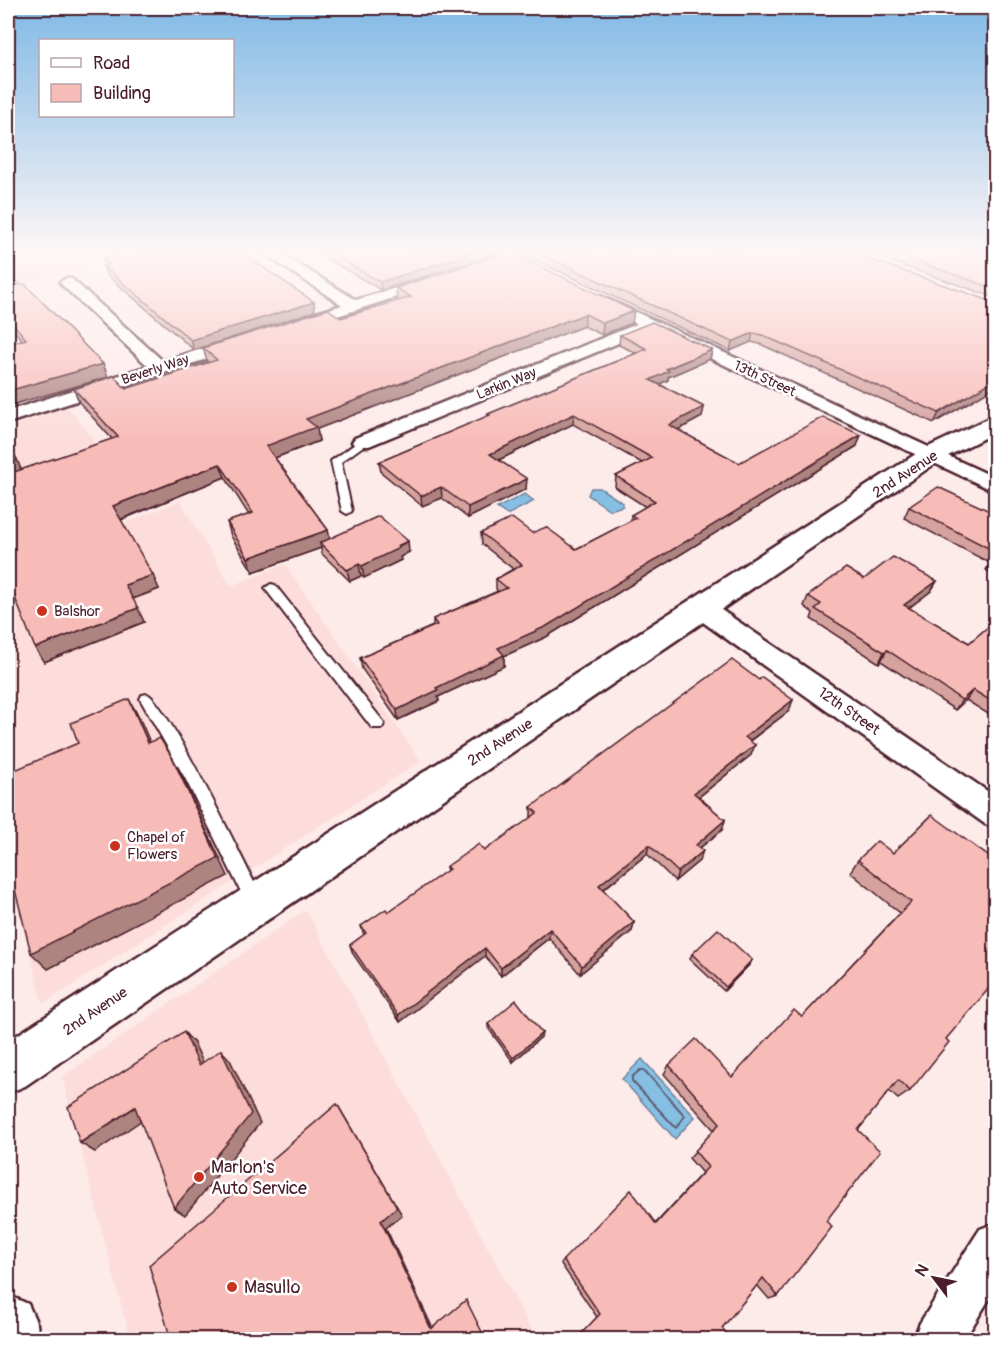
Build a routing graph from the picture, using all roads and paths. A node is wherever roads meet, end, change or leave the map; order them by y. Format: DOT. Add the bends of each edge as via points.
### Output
graph roads {
  1 [pos="104,316"];
  2 [pos="324,316"];
  3 [pos="633,316"];
  4 [pos="650,324"];
  5 [pos="279,330"];
  6 [pos="257,337"];
  7 [pos="160,368"];
  8 [pos="8,417"];
  9 [pos="996,422"];
  10 [pos="362,442"];
  11 [pos="931,455"];
  12 [pos="996,486"];
  13 [pos="347,511"];
  14 [pos="272,588"];
  15 [pos="702,609"];
  16 [pos="147,699"];
  17 [pos="376,724"];
  18 [pos="996,814"];
  19 [pos="255,904"];
  20 [pos="8,1068"];
  21 [pos="996,1245"];
  22 [pos="8,1324"];
  23 [pos="10,1340"];
  24 [pos="937,1340"];
  1 -- 7 [label="street"];
  2 -- 5 [label="street"];
  3 -- 4 [label="street, 13th Street"];
  4 -- 10 [label="street, Larkin Way"];
  4 -- 11 [label="street, 13th Street"];
  6 -- 7 [label="street, Beverly Way"];
  7 -- 8 [label="street, Beverly Way"];
  9 -- 11 [label="street, 2nd Avenue"];
  10 -- 13 [label="lane" via="336,461"];
  11 -- 12 [label="street, 13th Street"];
  11 -- 15 [label="street, 2nd Avenue"];
  14 -- 17 [label="lane"];
  15 -- 18 [label="street, 12th Street"];
  15 -- 19 [label="street, 2nd Avenue"];
  16 -- 19 [label="lane" via="174,741"];
  19 -- 20 [label="street, 2nd Avenue"];
  21 -- 24 [label="street"];
  22 -- 23 [label="street"];
}
